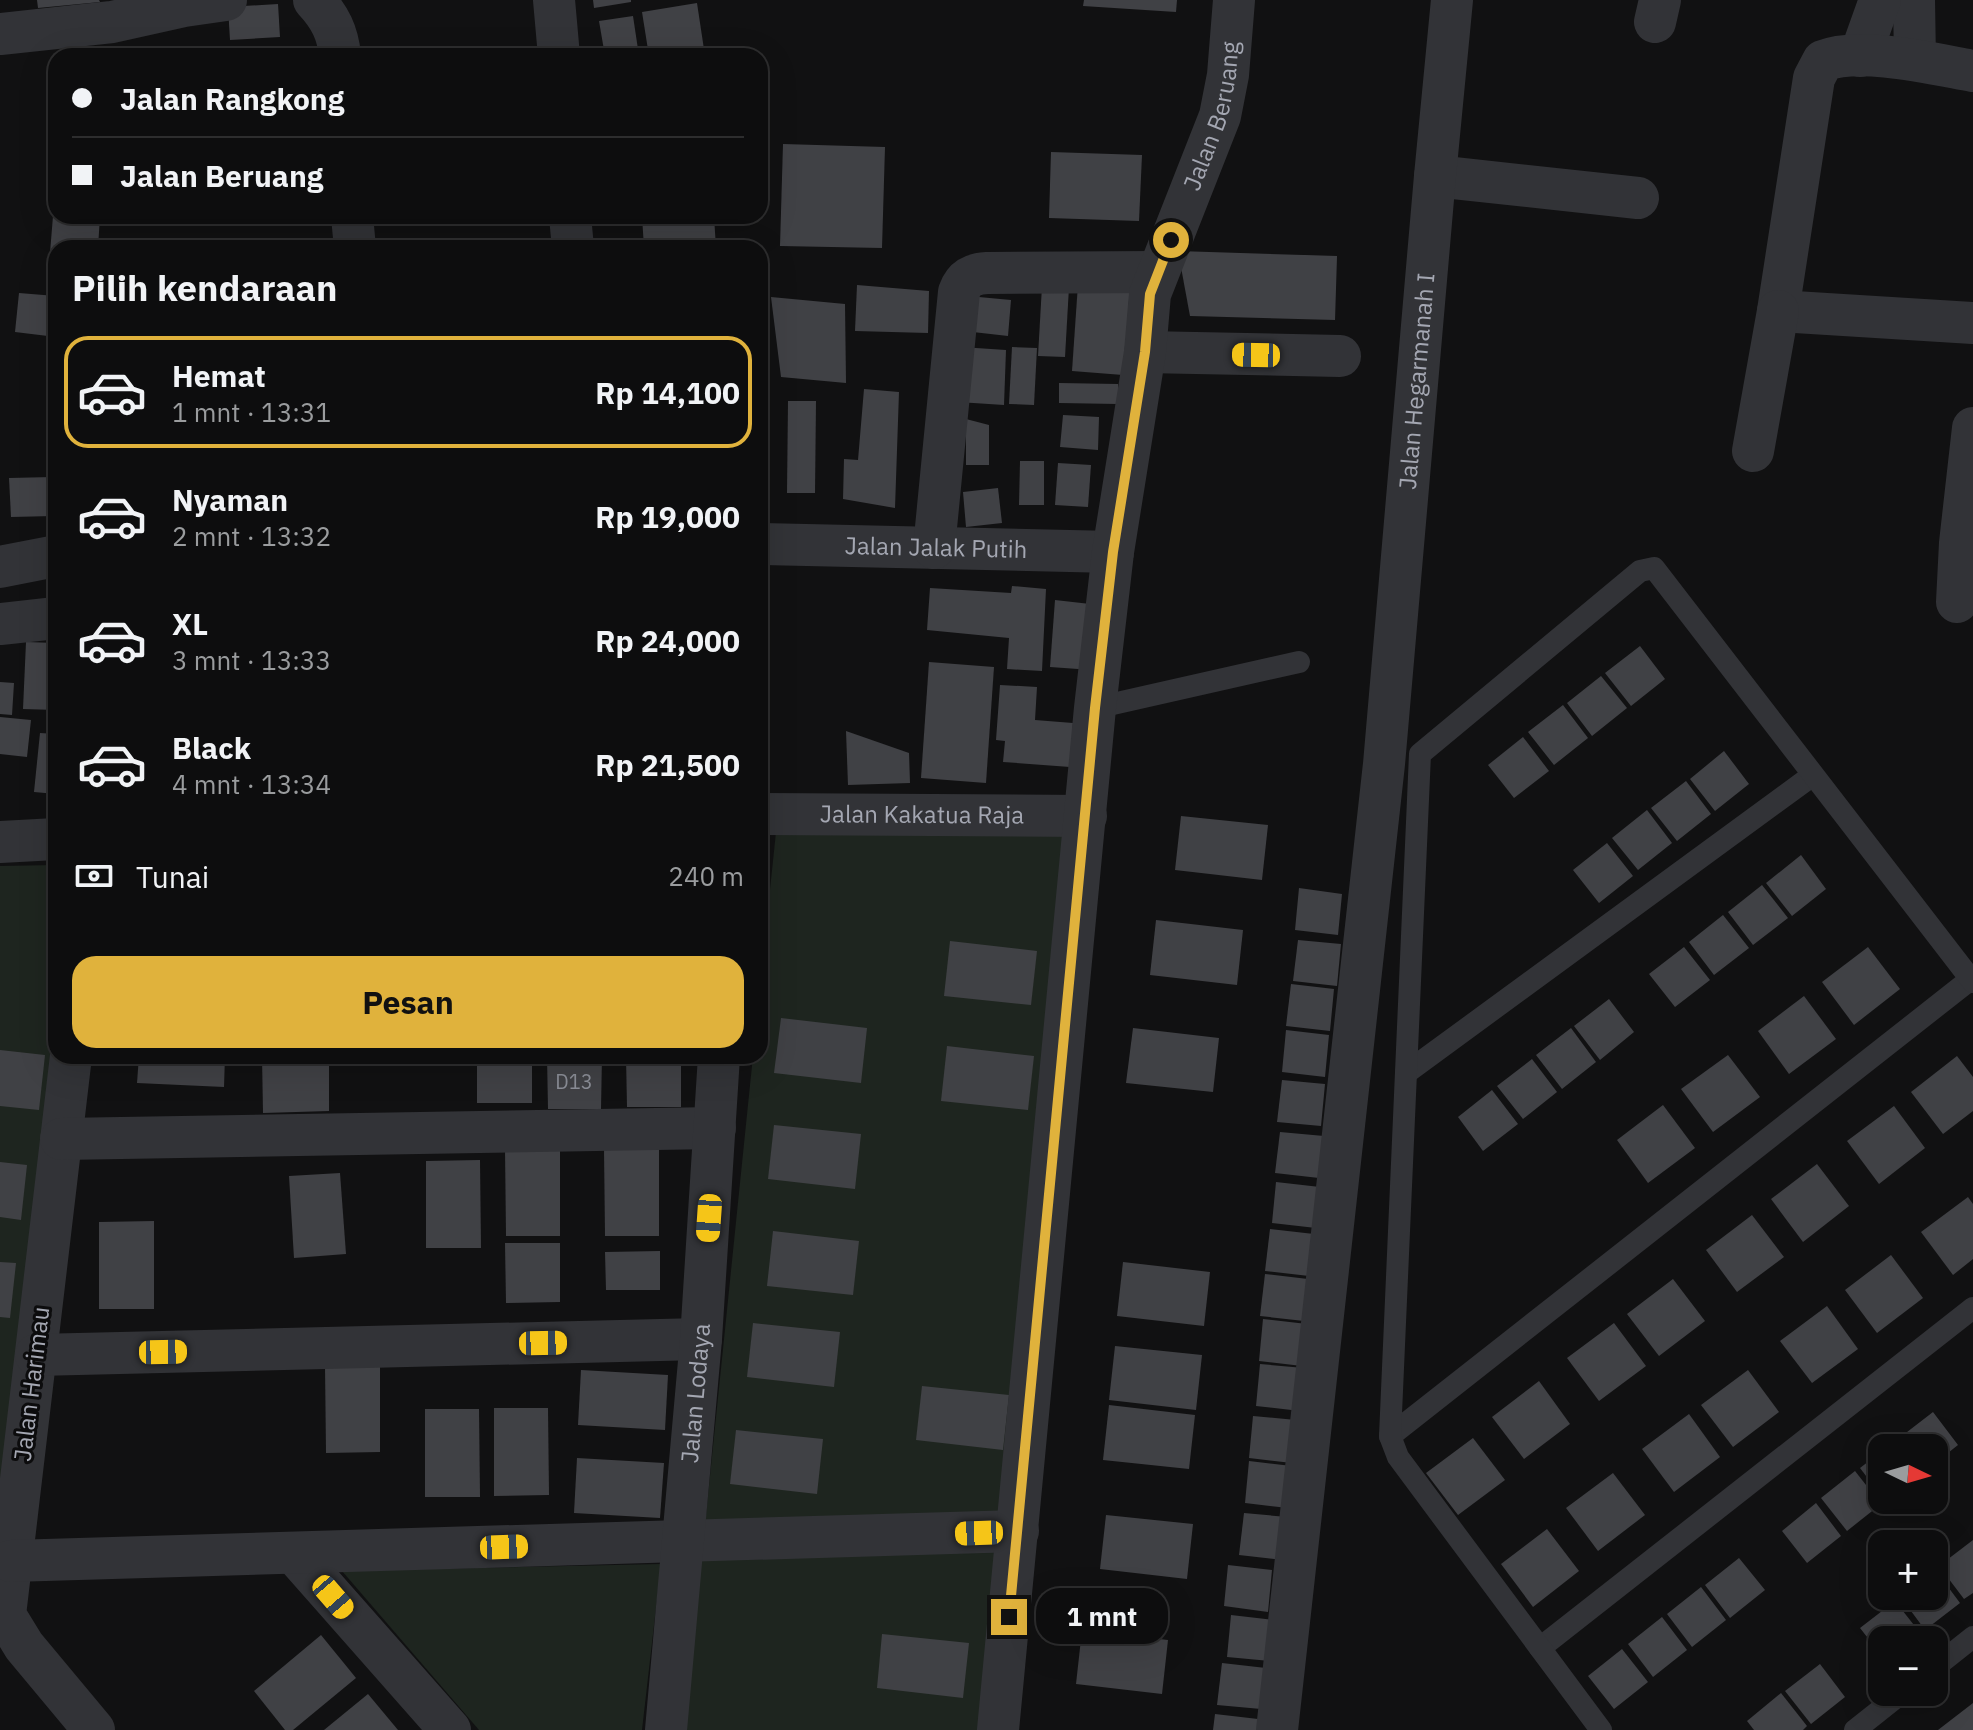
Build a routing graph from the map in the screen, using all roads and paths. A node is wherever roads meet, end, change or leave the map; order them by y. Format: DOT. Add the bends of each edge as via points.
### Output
graph roads {
  1 [pos="226,0"];
  2 [pos="314,0"];
  3 [pos="554,0"];
  4 [pos="1234,0"];
  5 [pos="1452,0"];
  6 [pos="1880,0"];
  7 [pos="1914,0"];
  8 [pos="0,34"];
  9 [pos="339,48"];
  10 [pos="558,48"];
  11 [pos="1860,56"];
  12 [pos="1915,60"];
  13 [pos="1973,71"];
  14 [pos="1435,176"];
  15 [pos="1638,198"];
  16 [pos="1157,272"];
  17 [pos="1778,311"];
  18 [pos="1973,323"];
  19 [pos="1145,352"];
  20 [pos="1340,356"];
  21 [pos="1973,428"];
  22 [pos="1753,451"];
  23 [pos="768,544"];
  24 [pos="934,548"];
  25 [pos="1113,552"];
  26 [pos="48,558"];
  27 [pos="0,567"];
  28 [pos="1957,602"];
  29 [pos="48,619"];
  30 [pos="0,624"];
  31 [pos="1299,662"];
  32 [pos="1095,708"];
  33 [pos="1813,775"];
  34 [pos="768,814"];
  35 [pos="1086,816"];
  36 [pos="48,839"];
  37 [pos="0,842"];
  38 [pos="1972,980"];
  39 [pos="70,1064"];
  40 [pos="719,1064"];
  41 [pos="1406,1073"];
  42 [pos="715,1128"];
  43 [pos="61,1139"];
  44 [pos="1973,1308"];
  45 [pos="701,1339"];
  46 [pos="36,1355"];
  47 [pos="1390,1436"];
  48 [pos="1018,1531"];
  49 [pos="683,1542"];
  50 [pos="294,1553"];
  51 [pos="11,1561"];
  52 [pos="1973,1637"];
  53 [pos="1540,1648"];
  54 [pos="1948,1657"];
  55 [pos="1885,1706"];
  56 [pos="94,1730"];
  57 [pos="450,1730"];
  58 [pos="666,1730"];
  59 [pos="998,1730"];
  60 [pos="1277,1730"];
  61 [pos="1601,1730"];
  62 [pos="1855,1730"];
  1 -- 8 [label="street" via="112,22"];
  2 -- 9 [label="street" via="330,16"];
  3 -- 10 [label="street"];
  4 -- 16 [label="street, Jalan Beruang" via="1220,116"];
  5 -- 14 [label="street, Jalan Hegarmanah I"];
  6 -- 11 [label="street"];
  7 -- 12 [label="street"];
  11 -- 12 [label="street"];
  11 -- 17 [label="street" via="1823,61 1814,78"];
  12 -- 13 [label="street"];
  14 -- 15 [label="street"];
  14 -- 60 [label="street, Jalan Hegarmanah I" via="1384,764"];
  16 -- 19 [label="street, Jalan Beruang"];
  16 -- 24 [label="street" via="987,273 965,280 959,292"];
  17 -- 18 [label="street"];
  17 -- 22 [label="street"];
  19 -- 20 [label="street"];
  19 -- 25 [label="street, Jalan Beruang"];
  21 -- 28 [label="street"];
  23 -- 24 [label="street, Jalan Jalak Putih"];
  24 -- 25 [label="street, Jalan Jalak Putih"];
  25 -- 32 [label="street, Jalan Beruang"];
  26 -- 27 [label="street"];
  29 -- 30 [label="street"];
  31 -- 32 [label="lane"];
  32 -- 35 [label="street, Jalan Beruang"];
  33 -- 38 [label="lane"];
  33 -- 41 [label="lane"];
  33 -- 41 [label="lane" via="1654,568 1640,571 1420,754"];
  34 -- 35 [label="street, Jalan Kakatua Raja"];
  35 -- 48 [label="street"];
  36 -- 37 [label="street"];
  38 -- 47 [label="lane"];
  39 -- 43 [label="street, Jalan Harimau"];
  40 -- 42 [label="street, Jalan Lodaya"];
  41 -- 47 [label="lane"];
  42 -- 43 [label="street"];
  42 -- 45 [label="street, Jalan Lodaya"];
  43 -- 46 [label="street, Jalan Harimau"];
  44 -- 53 [label="lane"];
  45 -- 46 [label="street"];
  45 -- 49 [label="street, Jalan Lodaya"];
  46 -- 51 [label="street, Jalan Harimau"];
  47 -- 53 [label="lane" via="1398,1457"];
  48 -- 49 [label="street"];
  48 -- 59 [label="street"];
  49 -- 50 [label="street"];
  49 -- 58 [label="street, Jalan Lodaya"];
  50 -- 51 [label="street"];
  50 -- 57 [label="street"];
  51 -- 56 [label="street, Jalan Harimau" via="5,1615"];
  52 -- 54 [label="lane"];
  53 -- 61 [label="lane"];
  55 -- 62 [label="lane"];
}
